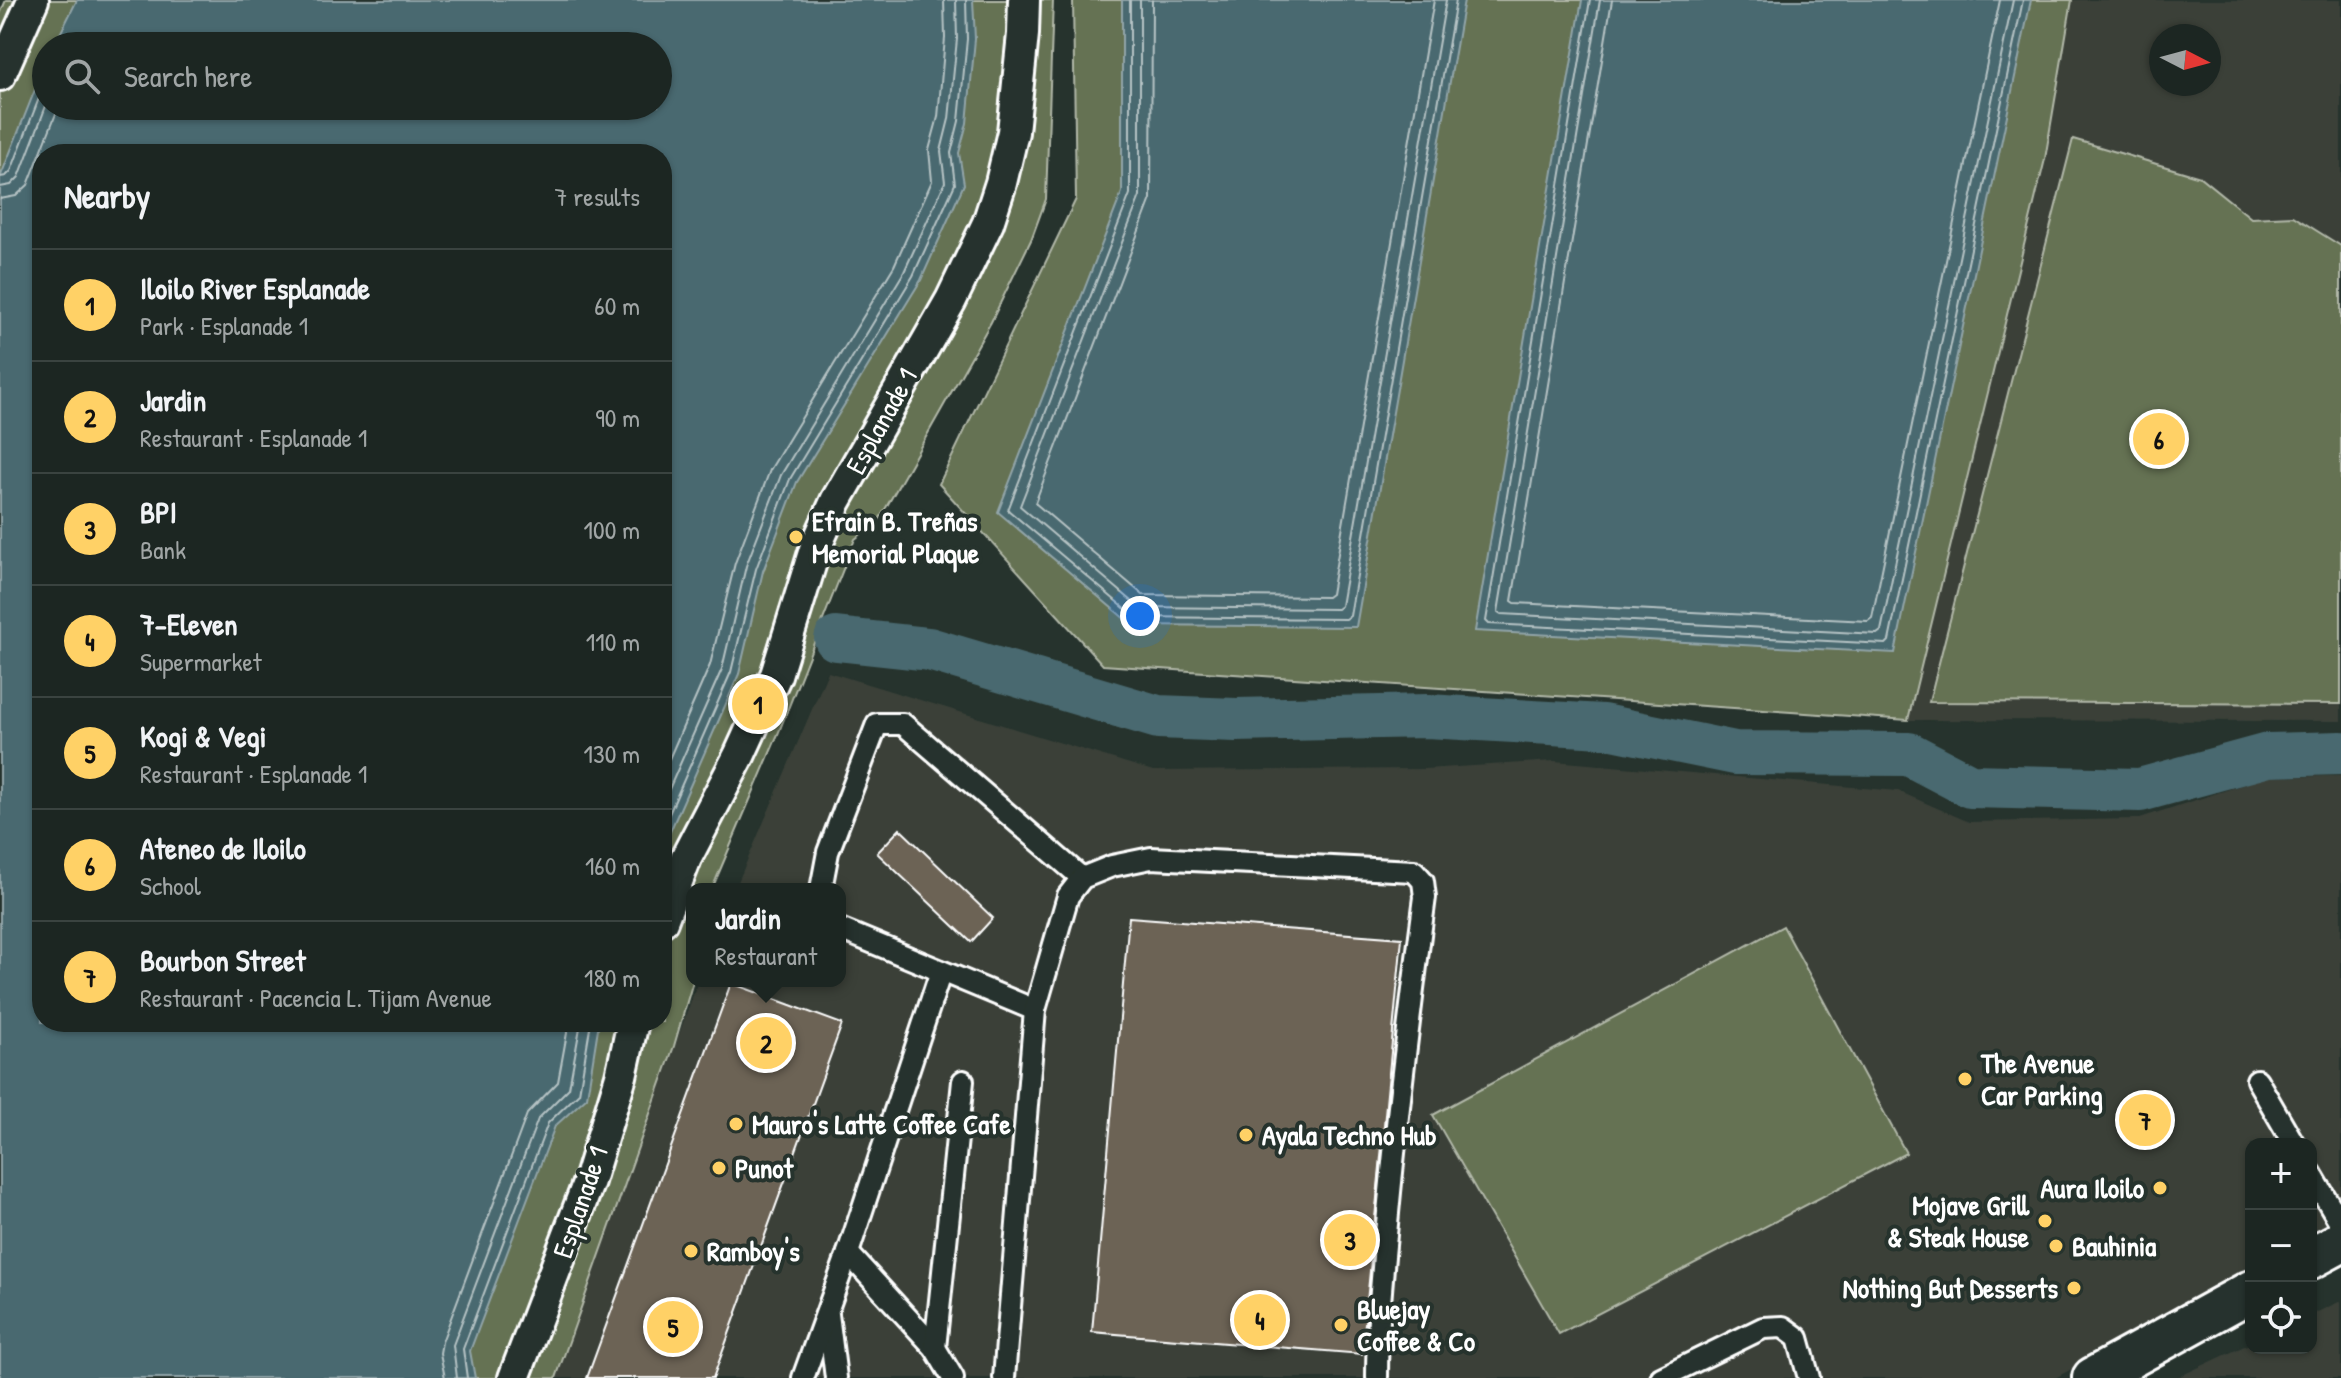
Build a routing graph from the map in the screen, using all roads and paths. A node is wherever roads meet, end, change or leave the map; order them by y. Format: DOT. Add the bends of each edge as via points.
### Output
graph roads {
  1 [pos="33,0"];
  2 [pos="1024,0"];
  3 [pos="0,75"];
  4 [pos="1082,878"];
  5 [pos="822,883"];
  6 [pos="672,895"];
  7 [pos="846,931"];
  8 [pos="941,971"];
  9 [pos="1035,1010"];
  10 [pos="631,1032"];
  11 [pos="2257,1080"];
  12 [pos="963,1081"];
  13 [pos="2291,1138"];
  14 [pos="2317,1183"];
  15 [pos="2341,1224"];
  16 [pos="2341,1242"];
  17 [pos="848,1253"];
  18 [pos="2317,1255"];
  19 [pos="2245,1294"];
  20 [pos="828,1309"];
  21 [pos="935,1348"];
  22 [pos="514,1378"];
  23 [pos="803,1378"];
  24 [pos="836,1378"];
  25 [pos="953,1378"];
  26 [pos="1004,1378"];
  27 [pos="1377,1378"];
  28 [pos="1661,1378"];
  29 [pos="1809,1378"];
  30 [pos="2093,1378"];
  1 -- 3 [label="street"];
  2 -- 6 [label="street, Esplanade 1" via="1013,132 988,223 951,300 836,501 816,546 776,675"];
  4 -- 5 [label="lane" via="903,724 877,724 828,852"];
  4 -- 9 [label="lane" via="1068,896"];
  4 -- 27 [label="lane" via="1151,858 1414,871 1423,881 1389,1202"];
  7 -- 8 [label="lane"];
  8 -- 9 [label="lane"];
  8 -- 17 [label="lane"];
  9 -- 26 [label="lane"];
  10 -- 22 [label="street, Esplanade 1" via="589,1181"];
  11 -- 13 [label="lane"];
  12 -- 21 [label="lane"];
  14 -- 15 [label="lane"];
  16 -- 18 [label="street"];
  17 -- 20 [label="lane"];
  17 -- 21 [label="lane"];
  19 -- 30 [label="street"];
  20 -- 23 [label="lane"];
  20 -- 24 [label="lane"];
  21 -- 25 [label="lane"];
  28 -- 29 [label="lane" via="1763,1328 1783,1327 1798,1338"];
}
